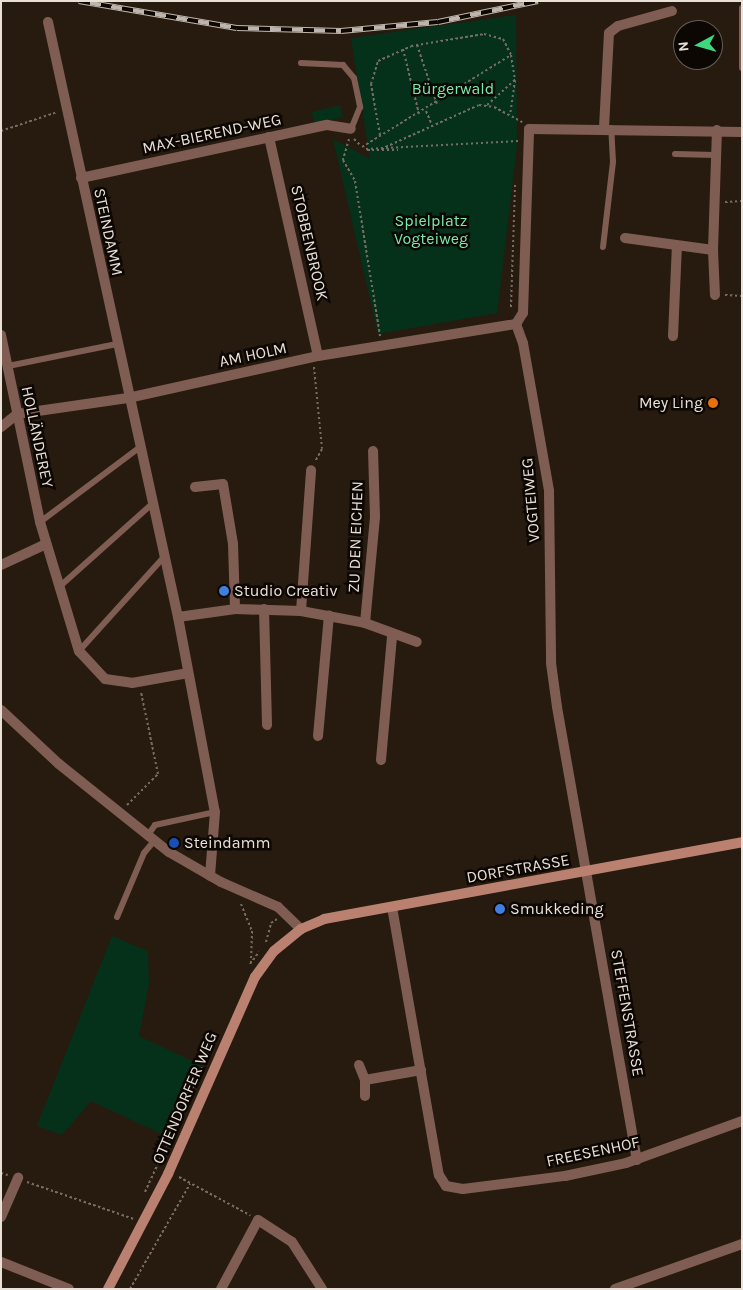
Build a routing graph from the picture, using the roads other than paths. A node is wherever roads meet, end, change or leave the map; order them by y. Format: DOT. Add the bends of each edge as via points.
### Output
graph roads {
  1 [pos="742,8"];
  2 [pos="672,11"];
  3 [pos="48,22"];
  4 [pos="301,64"];
  5 [pos="742,68"];
  6 [pos="607,128"];
  7 [pos="351,129"];
  8 [pos="717,130"];
  9 [pos="742,132"];
  10 [pos="269,138"];
  11 [pos="676,154"];
  12 [pos="716,155"];
  13 [pos="81,178"];
  14 [pos="625,238"];
  15 [pos="677,246"];
  16 [pos="603,247"];
  17 [pos="713,250"];
  18 [pos="715,295"];
  19 [pos="516,324"];
  20 [pos="1,335"];
  21 [pos="673,336"];
  22 [pos="117,344"];
  23 [pos="315,357"];
  24 [pos="8,366"];
  25 [pos="128,398"];
  26 [pos="17,414"];
  27 [pos="1,427"];
  28 [pos="139,448"];
  29 [pos="373,451"];
  30 [pos="311,470"];
  31 [pos="195,487"];
  32 [pos="152,504"];
  33 [pos="40,522"];
  34 [pos="46,544"];
  35 [pos="163,558"];
  36 [pos="1,565"];
  37 [pos="57,589"];
  38 [pos="234,609"];
  39 [pos="264,609"];
  40 [pos="301,611"];
  41 [pos="329,616"];
  42 [pos="178,617"];
  43 [pos="365,624"];
  44 [pos="392,636"];
  45 [pos="417,642"];
  46 [pos="79,651"];
  47 [pos="188,673"];
  48 [pos="1,710"];
  49 [pos="266,725"];
  50 [pos="318,736"];
  51 [pos="381,760"];
  52 [pos="215,812"];
  53 [pos="152,838"];
  54 [pos="742,842"];
  55 [pos="588,871"];
  56 [pos="210,876"];
  57 [pos="392,907"];
  58 [pos="117,917"];
  59 [pos="301,929"];
  60 [pos="359,1065"];
  61 [pos="421,1070"];
  62 [pos="365,1080"];
  63 [pos="365,1096"];
  64 [pos="742,1121"];
  65 [pos="637,1160"];
  66 [pos="18,1178"];
  67 [pos="1,1217"];
  68 [pos="742,1244"];
  69 [pos="1,1262"];
  70 [pos="69,1289"];
  71 [pos="108,1289"];
  72 [pos="221,1289"];
  73 [pos="322,1289"];
  74 [pos="615,1289"];
  1 -- 5 [label="lane"];
  2 -- 6 [label="street" via="618,26 610,33"];
  3 -- 13 [label="street, STEINDAMM"];
  4 -- 7 [label="lane" via="343,65 354,78 360,107"];
  6 -- 8 [label="street"];
  6 -- 16 [label="lane" via="613,162"];
  6 -- 19 [label="street" via="529,129 523,313"];
  7 -- 10 [label="street, MAX-BIEREND-WEG" via="327,125"];
  8 -- 9 [label="street"];
  8 -- 12 [label="street"];
  10 -- 13 [label="street, MAX-BIEREND-WEG"];
  10 -- 23 [label="street, STOBBENBROOK"];
  11 -- 12 [label="lane"];
  12 -- 17 [label="street"];
  13 -- 22 [label="street, STEINDAMM"];
  14 -- 15 [label="street"];
  15 -- 17 [label="street"];
  15 -- 21 [label="street"];
  17 -- 18 [label="street"];
  19 -- 23 [label="street, AM HOLM"];
  19 -- 55 [label="street, VOGTEIWEG" via="523,343 549,491 551,663"];
  20 -- 24 [label="street, HOLLÄNDEREY"];
  22 -- 24 [label="lane"];
  22 -- 25 [label="street, STEINDAMM"];
  23 -- 25 [label="street, AM HOLM"];
  24 -- 26 [label="street, HOLLÄNDEREY"];
  25 -- 26 [label="street, AM HOLM"];
  25 -- 28 [label="street, STEINDAMM"];
  26 -- 27 [label="street"];
  26 -- 33 [label="street, HOLLÄNDEREY"];
  28 -- 32 [label="street, STEINDAMM"];
  28 -- 33 [label="lane"];
  29 -- 43 [label="street, ZU DEN EICHEN" via="375,517"];
  30 -- 40 [label="street"];
  31 -- 38 [label="street" via="223,484 233,544"];
  32 -- 35 [label="street, STEINDAMM"];
  32 -- 37 [label="lane"];
  33 -- 34 [label="street, HOLLÄNDEREY"];
  34 -- 36 [label="street"];
  34 -- 37 [label="street, HOLLÄNDEREY"];
  35 -- 42 [label="street, STEINDAMM"];
  35 -- 46 [label="lane"];
  37 -- 46 [label="street, HOLLÄNDEREY"];
  38 -- 39 [label="street"];
  38 -- 42 [label="street"];
  39 -- 40 [label="street"];
  39 -- 49 [label="street"];
  40 -- 41 [label="street"];
  41 -- 43 [label="street"];
  41 -- 50 [label="street"];
  42 -- 47 [label="street, STEINDAMM"];
  43 -- 44 [label="street"];
  44 -- 45 [label="street"];
  44 -- 51 [label="street"];
  46 -- 47 [label="street, HOLLÄNDEREY" via="105,679 139,682"];
  47 -- 52 [label="street, STEINDAMM"];
  48 -- 53 [label="street"];
  52 -- 53 [label="lane" via="155,825"];
  52 -- 56 [label="street, STEINDAMM"];
  53 -- 56 [label="street"];
  53 -- 58 [label="lane"];
  54 -- 55 [label="main road, DORFSTRASSE"];
  55 -- 57 [label="main road, DORFSTRASSE"];
  55 -- 65 [label="street, STEFFENSTRASSE"];
  56 -- 59 [label="street" via="278,907"];
  57 -- 59 [label="main road, DORFSTRASSE" via="324,919"];
  57 -- 61 [label="street"];
  59 -- 71 [label="main road, OTTENDORFER WEG" via="274,952 255,977 175,1158"];
  60 -- 62 [label="street"];
  61 -- 62 [label="street"];
  61 -- 65 [label="street, FREESENHOF" via="439,1175 446,1186 463,1189 565,1176"];
  62 -- 63 [label="street"];
  64 -- 65 [label="street, FREESENHOF"];
  66 -- 67 [label="street"];
  68 -- 74 [label="street"];
  69 -- 70 [label="street"];
  72 -- 73 [label="street" via="258,1220 292,1242"];
}
